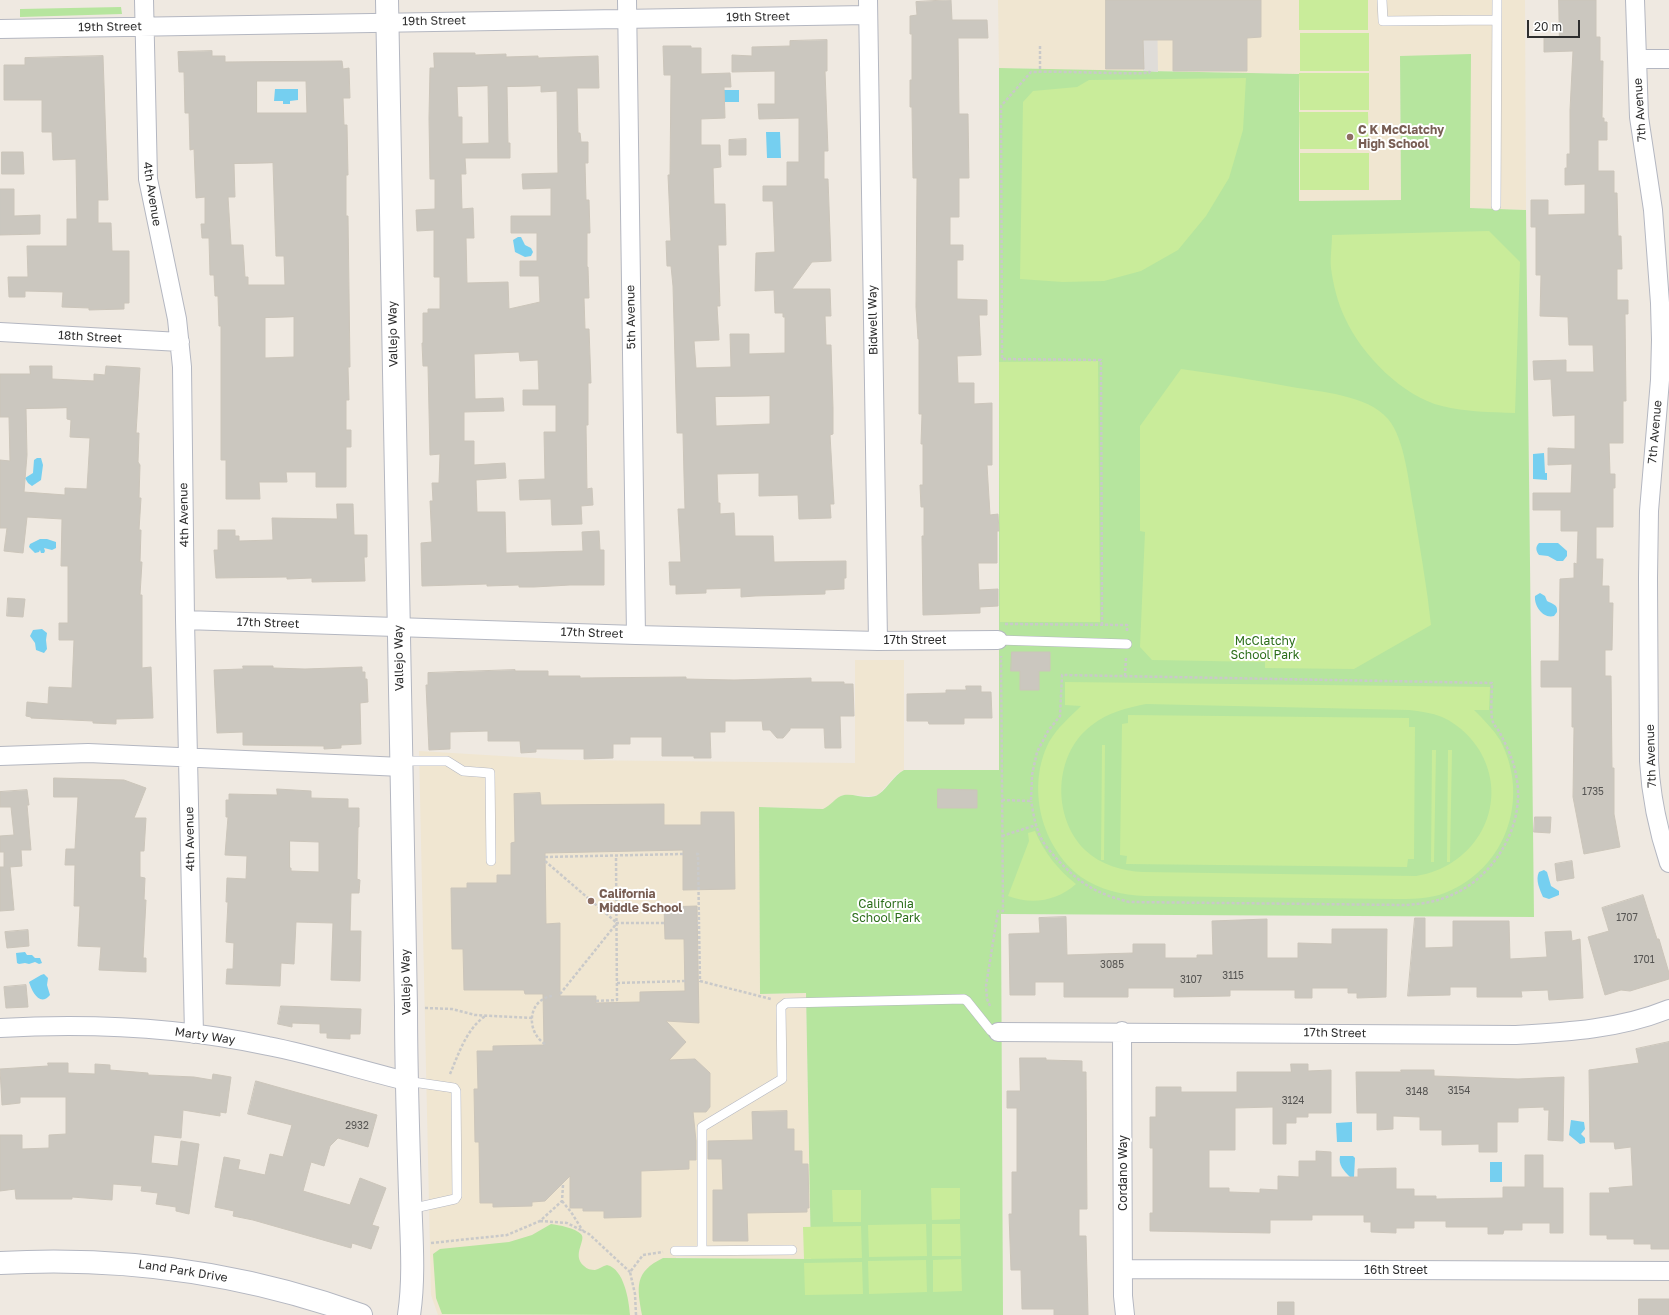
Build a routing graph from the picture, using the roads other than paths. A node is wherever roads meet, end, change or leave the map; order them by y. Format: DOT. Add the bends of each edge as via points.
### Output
graph roads {
  1 [pos="144,0"];
  2 [pos="387,0"];
  3 [pos="627,0"];
  4 [pos="1382,0"];
  5 [pos="1497,0"];
  6 [pos="1635,0"];
  7 [pos="868,8"];
  8 [pos="627,19"];
  9 [pos="1497,20"];
  10 [pos="387,22"];
  11 [pos="144,26"];
  12 [pos="0,29"];
  13 [pos="1637,59"];
  14 [pos="1669,59"];
  15 [pos="1496,206"];
  16 [pos="0,332"];
  17 [pos="180,342"];
  18 [pos="185,620"];
  19 [pos="398,627"];
  20 [pos="636,635"];
  21 [pos="878,640"];
  22 [pos="1000,640"];
  23 [pos="1127,644"];
  24 [pos="0,756"];
  25 [pos="188,759"];
  26 [pos="402,764"];
  27 [pos="491,861"];
  28 [pos="1669,863"];
  29 [pos="1669,1009"];
  30 [pos="0,1028"];
  31 [pos="1122,1031"];
  32 [pos="998,1032"];
  33 [pos="194,1034"];
  34 [pos="406,1081"];
  35 [pos="410,1209"];
  36 [pos="792,1250"];
  37 [pos="675,1251"];
  38 [pos="702,1251"];
  39 [pos="0,1263"];
  40 [pos="1123,1269"];
  41 [pos="1669,1271"];
  42 [pos="361,1315"];
  43 [pos="409,1315"];
  44 [pos="1125,1315"];
  1 -- 11 [label="street, 4th Avenue"];
  2 -- 10 [label="street, Vallejo Way"];
  3 -- 8 [label="street, 5th Avenue"];
  4 -- 9 [label="lane" via="1382,21"];
  5 -- 9 [label="lane"];
  6 -- 13 [label="street, 7th Avenue"];
  7 -- 8 [label="street, 19th Street"];
  7 -- 21 [label="street, Bidwell Way"];
  8 -- 10 [label="street, 19th Street"];
  8 -- 20 [label="street, 5th Avenue"];
  9 -- 15 [label="lane"];
  10 -- 11 [label="street, 19th Street"];
  10 -- 19 [label="street, Vallejo Way"];
  11 -- 12 [label="street, 19th Street"];
  11 -- 17 [label="street, 4th Avenue" via="148,179"];
  13 -- 14 [label="street"];
  13 -- 28 [label="street, 7th Avenue" via="1639,117 1656,242 1661,340 1648,578 1649,761 1655,813"];
  16 -- 17 [label="street, 18th Street"];
  17 -- 18 [label="street, 4th Avenue"];
  18 -- 19 [label="street, 17th Street"];
  18 -- 25 [label="street, 4th Avenue"];
  19 -- 20 [label="street, 17th Street"];
  19 -- 26 [label="street, Vallejo Way"];
  20 -- 21 [label="street, 17th Street"];
  21 -- 22 [label="street, 17th Street"];
  22 -- 23 [label="lane"];
  24 -- 25 [label="street" via="88,753"];
  25 -- 26 [label="street"];
  25 -- 33 [label="street, 4th Avenue"];
  26 -- 27 [label="lane" via="447,761 463,771 490,772"];
  26 -- 34 [label="street, Vallejo Way"];
  29 -- 31 [label="street, 17th Street" via="1629,1023 1597,1029 1516,1035"];
  30 -- 33 [label="street, Marty Way" via="104,1026"];
  31 -- 32 [label="street, 17th Street"];
  31 -- 40 [label="street, Cordano Way"];
  32 -- 38 [label="lane" via="991,1031 964,999 786,1003 781,1007 782,1079 702,1127"];
  33 -- 34 [label="street, Marty Way" via="267,1045"];
  34 -- 35 [label="street, Vallejo Way"];
  34 -- 35 [label="lane" via="445,1086 456,1091 457,1196 455,1199"];
  35 -- 43 [label="street, Vallejo Way" via="412,1296"];
  36 -- 38 [label="lane"];
  37 -- 38 [label="lane"];
  39 -- 42 [label="street, Land Park Drive" via="131,1263 236,1279 300,1295"];
  40 -- 41 [label="street, 16th Street"];
  40 -- 44 [label="street, Cordano Way"];
}
